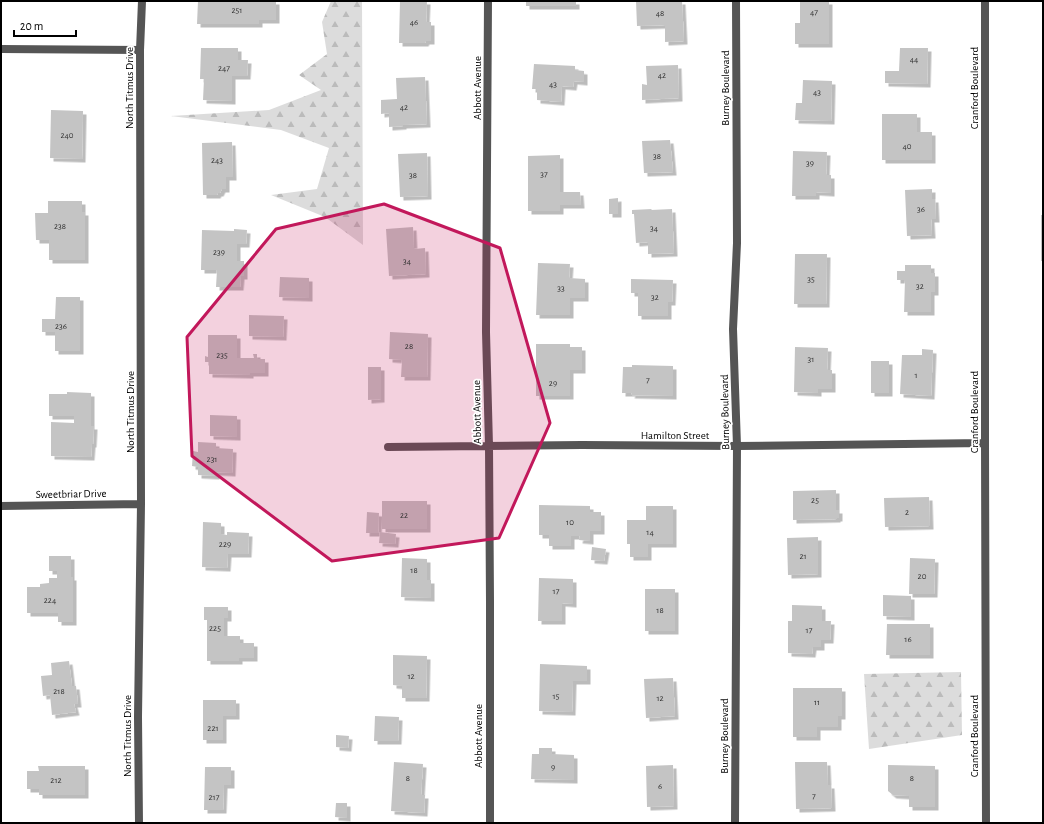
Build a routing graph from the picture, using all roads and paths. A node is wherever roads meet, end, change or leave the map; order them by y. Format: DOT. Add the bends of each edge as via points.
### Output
graph roads {
  1 [pos="142,1"];
  2 [pos="488,1"];
  3 [pos="736,1"];
  4 [pos="985,1"];
  5 [pos="1,49"];
  6 [pos="140,50"];
  7 [pos="984,443"];
  8 [pos="488,446"];
  9 [pos="737,446"];
  10 [pos="388,447"];
  11 [pos="141,504"];
  12 [pos="1,506"];
  13 [pos="139,823"];
  14 [pos="490,823"];
  15 [pos="735,823"];
  16 [pos="986,823"];
  1 -- 6 [label="street, North Titmus Drive"];
  2 -- 8 [label="street, Abbott Avenue"];
  3 -- 9 [label="street, Burney Boulevard" via="737,243 733,329"];
  4 -- 7 [label="street, Cranford Boulevard"];
  5 -- 6 [label="street"];
  6 -- 11 [label="street, North Titmus Drive"];
  7 -- 9 [label="street, Hamilton Street"];
  7 -- 16 [label="street, Cranford Boulevard"];
  8 -- 9 [label="street, Hamilton Street"];
  8 -- 10 [label="street, Hamilton Street"];
  8 -- 14 [label="street, Abbott Avenue"];
  9 -- 15 [label="street, Burney Boulevard"];
  11 -- 12 [label="street, Sweetbriar Drive"];
  11 -- 13 [label="street, North Titmus Drive"];
}
